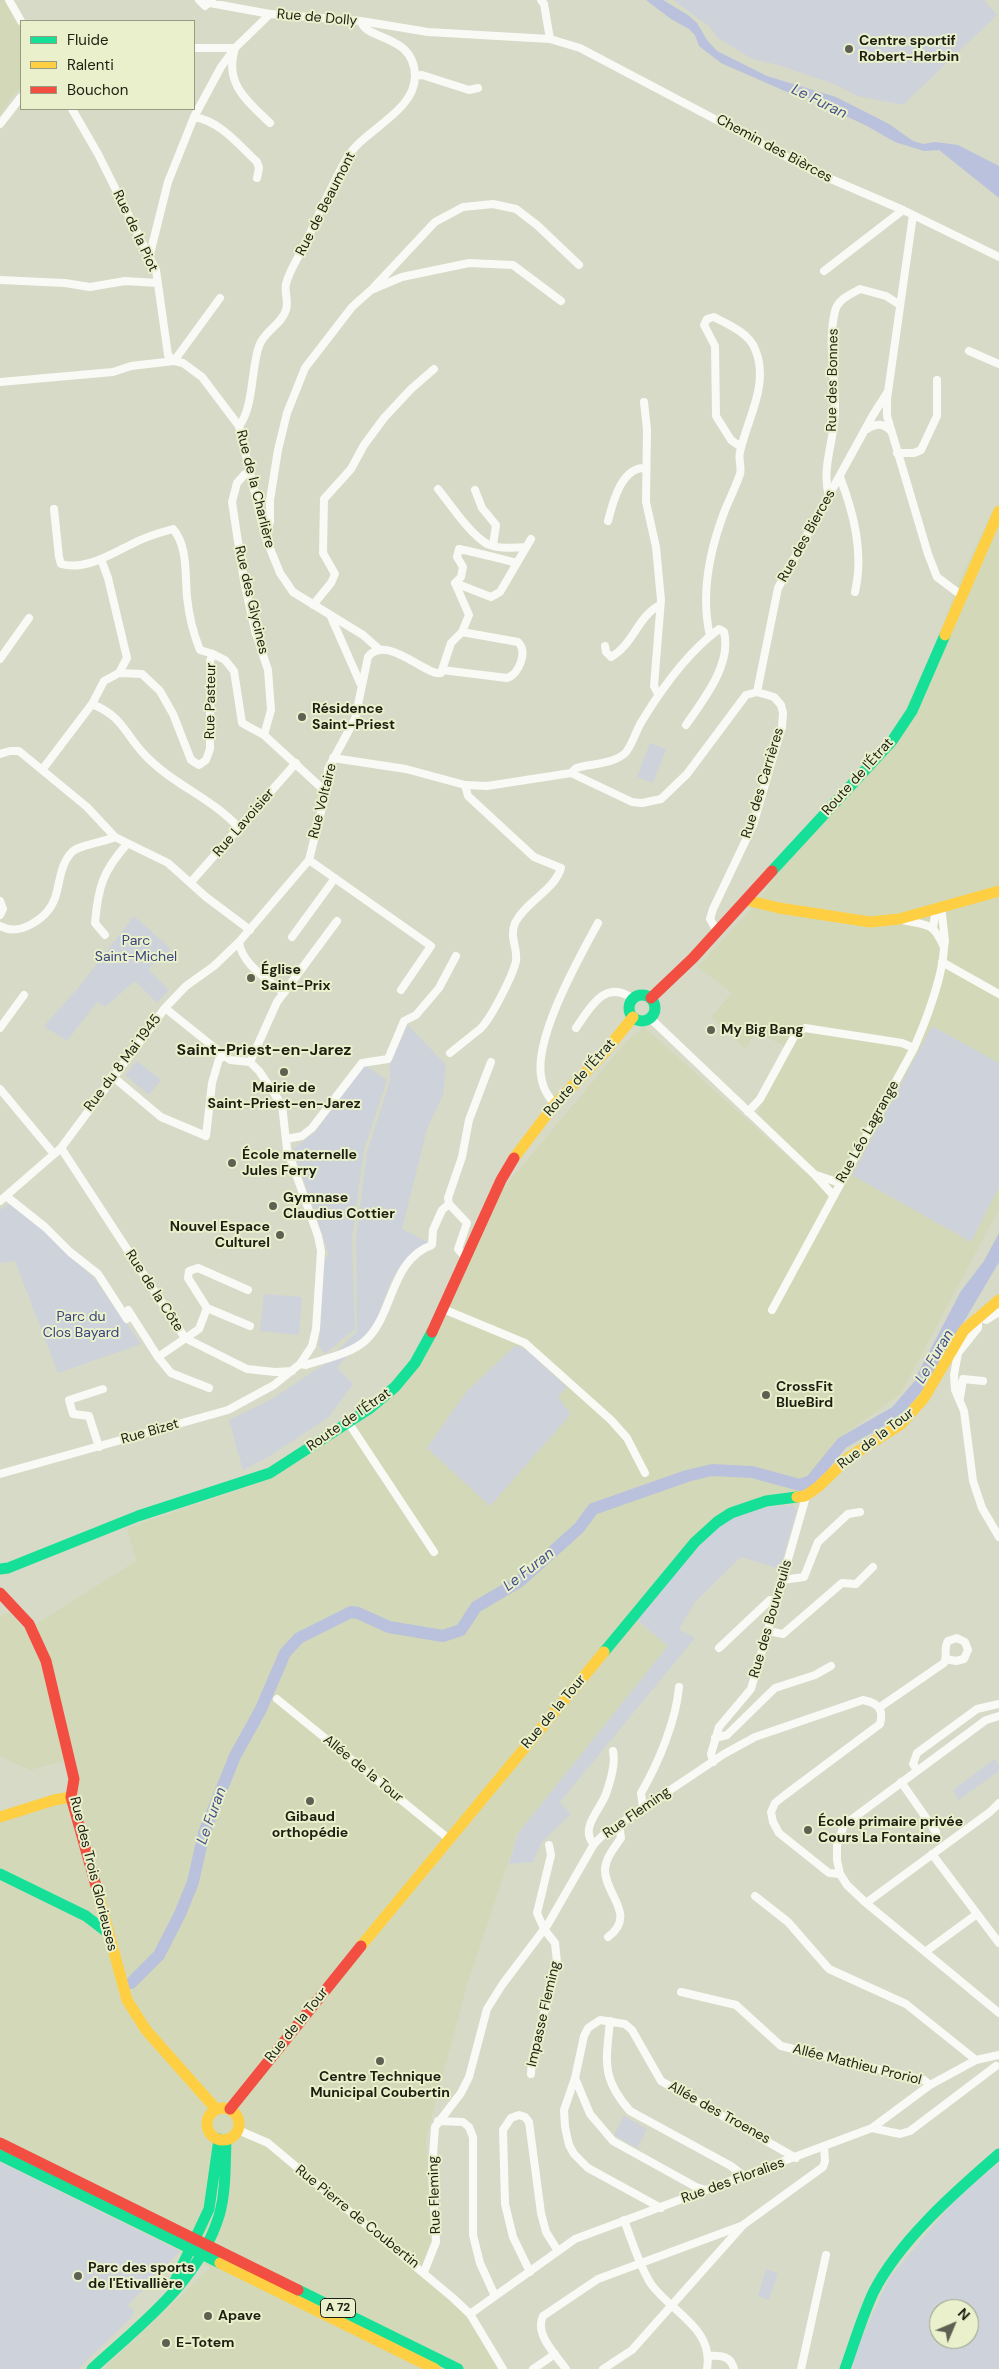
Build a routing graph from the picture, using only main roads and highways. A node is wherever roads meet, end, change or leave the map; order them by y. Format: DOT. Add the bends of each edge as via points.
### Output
graph roads {
  1 [pos="999,511"];
  2 [pos="756,888"];
  3 [pos="999,891"];
  4 [pos="746,900"];
  5 [pos="779,908"];
  6 [pos="651,998"];
  7 [pos="634,1017"];
  8 [pos="999,1300"];
  9 [pos="0,1568"];
  10 [pos="0,1575"];
  11 [pos="0,1592"];
  12 [pos="71,1797"];
  13 [pos="0,1818"];
  14 [pos="0,1874"];
  15 [pos="100,1907"];
  16 [pos="86,1916"];
  17 [pos="108,1933"];
  18 [pos="216,2109"];
  19 [pos="230,2109"];
  20 [pos="223,2140"];
  21 [pos="0,2143"];
  22 [pos="0,2154"];
  23 [pos="999,2154"];
  24 [pos="184,2239"];
  25 [pos="216,2254"];
  26 [pos="92,2369"];
  27 [pos="435,2369"];
  28 [pos="458,2369"];
  29 [pos="845,2369"];
  1 -- 2 [label="main road, Route de l'Étrat" via="912,710 892,741"];
  2 -- 4 [label="main road, Route de l'Étrat"];
  2 -- 5 [label="main road"];
  3 -- 5 [label="main road" via="899,919 870,922"];
  4 -- 5 [label="main road"];
  4 -- 6 [label="main road, Route de l'Étrat" via="674,978"];
  6 -- 7 [label="main road" via="644,995 633,999 630,1010"];
  6 -- 7 [label="main road" via="655,1009 650,1018 641,1021"];
  7 -- 9 [label="main road, Route de l'Étrat" via="523,1144 501,1180 415,1363 395,1388 369,1409 270,1473 138,1516 8,1568"];
  8 -- 19 [label="main road, Rue de la Tour" via="964,1330 917,1408 901,1424 848,1458 805,1496 748,1506 731,1513 707,1531 449,1839"];
  9 -- 10 [label="main road"];
  11 -- 12 [label="main road, Rue des Trois Glorieuses" via="30,1624 46,1661 74,1779"];
  12 -- 13 [label="main road"];
  12 -- 15 [label="main road, Rue des Trois Glorieuses"];
  14 -- 16 [label="main road"];
  15 -- 16 [label="main road"];
  15 -- 17 [label="main road, Rue des Trois Glorieuses"];
  16 -- 17 [label="main road"];
  17 -- 18 [label="main road, Rue des Trois Glorieuses" via="127,2000 136,2017"];
  18 -- 19 [label="main road"];
  18 -- 20 [label="main road" via="208,2119 207,2128 213,2136"];
  19 -- 20 [label="main road" via="237,2116 238,2130 232,2138"];
  20 -- 26 [label="main road" via="209,2209 165,2300"];
  21 -- 24 [label="main road, A 72"];
  22 -- 24 [label="main road, A 72"];
  23 -- 29 [label="main road" via="958,2189 892,2261 873,2294"];
  24 -- 25 [label="main road, A 72"];
  25 -- 27 [label="main road, A 72"];
  25 -- 28 [label="main road, A 72"];
}
